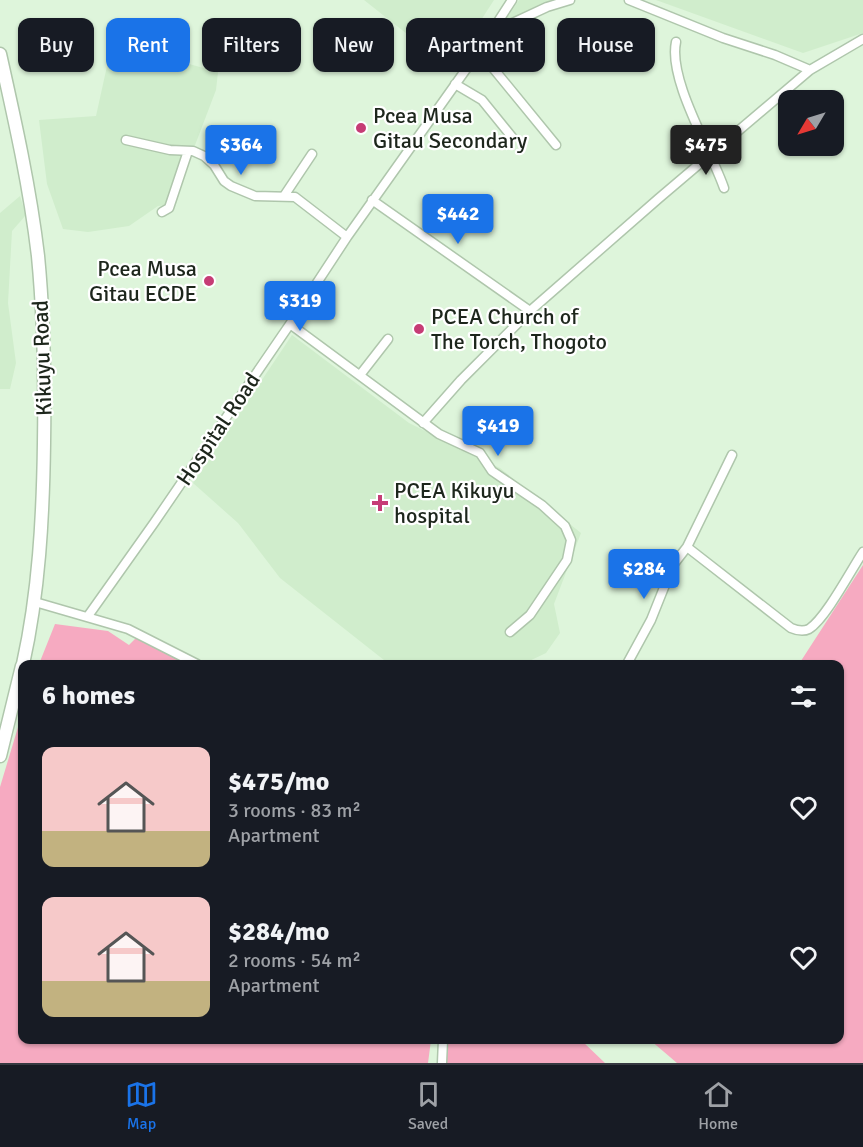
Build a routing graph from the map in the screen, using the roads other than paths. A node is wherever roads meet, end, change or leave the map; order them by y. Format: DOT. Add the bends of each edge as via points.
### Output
graph roads {
  1 [pos="570,0"];
  2 [pos="629,0"];
  3 [pos="508,2"];
  4 [pos="499,18"];
  5 [pos="523,18"];
  6 [pos="863,39"];
  7 [pos="676,42"];
  8 [pos="0,54"];
  9 [pos="810,70"];
  10 [pos="463,72"];
  11 [pos="495,72"];
  12 [pos="455,84"];
  13 [pos="512,137"];
  14 [pos="126,140"];
  15 [pos="556,145"];
  16 [pos="188,151"];
  17 [pos="312,154"];
  18 [pos="711,154"];
  19 [pos="724,188"];
  20 [pos="284,196"];
  21 [pos="372,200"];
  22 [pos="162,212"];
  23 [pos="347,237"];
  24 [pos="530,311"];
  25 [pos="290,324"];
  26 [pos="388,339"];
  27 [pos="360,375"];
  28 [pos="423,423"];
  29 [pos="732,455"];
  30 [pos="687,547"];
  31 [pos="863,552"];
  32 [pos="35,602"];
  33 [pos="88,616"];
  34 [pos="510,632"];
  35 [pos="24,660"];
  36 [pos="189,660"];
  37 [pos="629,660"];
  38 [pos="18,685"];
  39 [pos="0,756"];
  40 [pos="443,1044"];
  41 [pos="442,1063"];
  1 -- 5 [label="street"];
  2 -- 9 [label="street"];
  3 -- 4 [label="street, Hospital Road"];
  6 -- 9 [label="street"];
  7 -- 18 [label="street" via="675,61 687,102"];
  8 -- 32 [label="main road, Kikuyu Road" via="30,200 40,280 44,481"];
  9 -- 18 [label="street"];
  10 -- 12 [label="street, Hospital Road"];
  11 -- 15 [label="street"];
  12 -- 13 [label="street" via="482,100"];
  12 -- 21 [label="street, Hospital Road"];
  14 -- 16 [label="street"];
  16 -- 20 [label="street" via="210,160 231,186 265,198"];
  16 -- 22 [label="street" via="169,208"];
  17 -- 20 [label="street"];
  18 -- 19 [label="street"];
  18 -- 24 [label="street"];
  20 -- 23 [label="street" via="303,202"];
  21 -- 23 [label="street, Hospital Road"];
  21 -- 24 [label="street"];
  23 -- 25 [label="street, Hospital Road"];
  24 -- 28 [label="street"];
  25 -- 27 [label="street"];
  25 -- 33 [label="street, Hospital Road"];
  26 -- 27 [label="street"];
  27 -- 28 [label="street"];
  28 -- 34 [label="street" via="480,453 492,471 542,505 569,532 567,560 530,615"];
  29 -- 30 [label="street"];
  30 -- 31 [label="street" via="800,631 808,630 823,614"];
  30 -- 37 [label="street" via="673,566"];
  32 -- 33 [label="street"];
  32 -- 35 [label="main road, Kikuyu Road"];
  33 -- 36 [label="street" via="128,628"];
  38 -- 39 [label="main road, Kikuyu Road"];
  40 -- 41 [label="street"];
}
